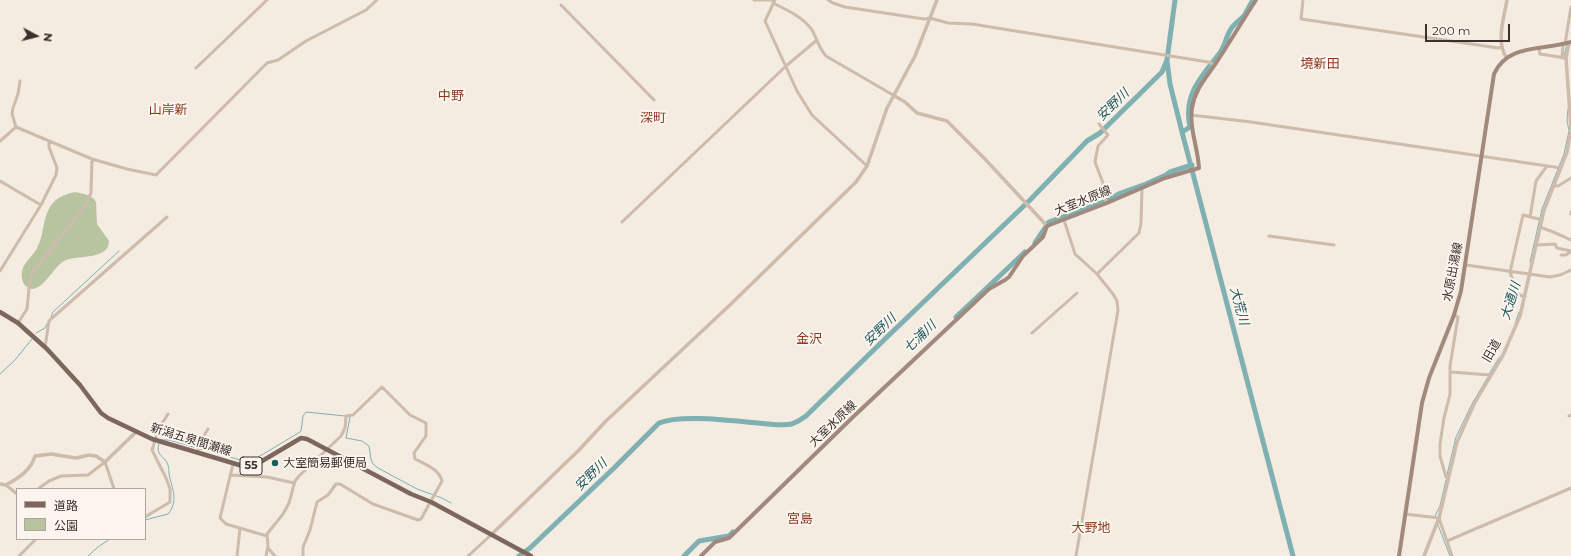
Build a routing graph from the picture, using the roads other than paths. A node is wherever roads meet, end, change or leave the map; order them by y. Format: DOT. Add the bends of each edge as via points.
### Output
graph roads {
  1 [pos="267,0"];
  2 [pos="376,0"];
  3 [pos="754,0"];
  4 [pos="828,0"];
  5 [pos="937,0"];
  6 [pos="1256,0"];
  7 [pos="1303,0"];
  8 [pos="1507,0"];
  9 [pos="774,1"];
  10 [pos="561,5"];
  11 [pos="1571,7"];
  12 [pos="930,18"];
  13 [pos="817,40"];
  14 [pos="1567,43"];
  15 [pos="1502,47"];
  16 [pos="1539,49"];
  17 [pos="1506,57"];
  18 [pos="1564,58"];
  19 [pos="1213,64"];
  20 [pos="786,66"];
  21 [pos="196,68"];
  22 [pos="20,81"];
  23 [pos="893,95"];
  24 [pos="654,100"];
  25 [pos="1192,115"];
  26 [pos="1099,125"];
  27 [pos="16,127"];
  28 [pos="1571,129"];
  29 [pos="49,141"];
  30 [pos="0,142"];
  31 [pos="1481,156"];
  32 [pos="92,159"];
  33 [pos="867,166"];
  34 [pos="1548,166"];
  35 [pos="1561,168"];
  36 [pos="1571,178"];
  37 [pos="0,182"];
  38 [pos="1553,186"];
  39 [pos="1142,188"];
  40 [pos="1107,203"];
  41 [pos="41,205"];
  42 [pos="167,217"];
  43 [pos="1530,217"];
  44 [pos="1064,220"];
  45 [pos="1542,220"];
  46 [pos="622,222"];
  47 [pos="1047,226"];
  48 [pos="1540,227"];
  49 [pos="1269,236"];
  50 [pos="1571,240"];
  51 [pos="1334,245"];
  52 [pos="1536,245"];
  53 [pos="1570,252"];
  54 [pos="1561,255"];
  55 [pos="1466,265"];
  56 [pos="1571,270"];
  57 [pos="0,271"];
  58 [pos="1510,272"];
  59 [pos="1096,274"];
  60 [pos="1530,274"];
  61 [pos="1077,293"];
  62 [pos="1525,297"];
  63 [pos="0,312"];
  64 [pos="1454,315"];
  65 [pos="18,323"];
  66 [pos="1032,333"];
  67 [pos="45,347"];
  68 [pos="1451,372"];
  69 [pos="1490,375"];
  70 [pos="168,414"];
  71 [pos="208,429"];
  72 [pos="136,432"];
  73 [pos="154,440"];
  74 [pos="327,450"];
  75 [pos="198,453"];
  76 [pos="105,462"];
  77 [pos="233,464"];
  78 [pos="230,476"];
  79 [pos="1448,479"];
  80 [pos="294,483"];
  81 [pos="0,484"];
  82 [pos="6,485"];
  83 [pos="39,488"];
  84 [pos="114,488"];
  85 [pos="1571,488"];
  86 [pos="16,493"];
  87 [pos="431,502"];
  88 [pos="1405,514"];
  89 [pos="146,517"];
  90 [pos="1439,518"];
  91 [pos="240,528"];
  92 [pos="491,535"];
  93 [pos="267,536"];
  94 [pos="35,540"];
  95 [pos="1447,542"];
  96 [pos="268,548"];
  97 [pos="19,556"];
  98 [pos="237,556"];
  99 [pos="266,556"];
  100 [pos="276,556"];
  101 [pos="303,556"];
  102 [pos="468,556"];
  103 [pos="530,556"];
  104 [pos="701,556"];
  105 [pos="1076,556"];
  106 [pos="1399,556"];
  107 [pos="1424,556"];
  108 [pos="1452,556"];
  1 -- 21 [label="street"];
  2 -- 32 [label="street" via="366,10 318,34 278,60 267,63 156,175"];
  3 -- 9 [label="street"];
  4 -- 12 [label="street" via="845,7"];
  5 -- 12 [label="street"];
  6 -- 19 [label="main road, 大室水原線"];
  7 -- 15 [label="street" via="1301,19"];
  8 -- 15 [label="street"];
  9 -- 13 [label="street" via="808,25"];
  9 -- 20 [label="street" via="765,21"];
  10 -- 24 [label="street"];
  11 -- 14 [label="street"];
  12 -- 19 [label="street" via="948,23 972,24"];
  12 -- 23 [label="street" via="915,56"];
  13 -- 20 [label="street"];
  13 -- 23 [label="street" via="822,52 830,58"];
  14 -- 16 [label="main road"];
  14 -- 18 [label="street, 旧道"];
  14 -- 18 [label="street"];
  15 -- 17 [label="street"];
  16 -- 17 [label="main road" via="1516,52"];
  16 -- 18 [label="street" via="1540,54"];
  17 -- 31 [label="main road, 水原出湯線" via="1494,74"];
  18 -- 28 [label="street, 旧道"];
  19 -- 25 [label="main road, 大室水原線" via="1196,92"];
  20 -- 33 [label="street" via="797,91 812,115"];
  20 -- 46 [label="street"];
  22 -- 27 [label="street" via="12,108"];
  23 -- 33 [label="street" via="886,108"];
  23 -- 47 [label="street" via="917,113 947,121"];
  25 -- 31 [label="street"];
  25 -- 39 [label="main road, 大室水原線" via="1200,168"];
  26 -- 40 [label="street" via="1108,135 1098,146 1095,162 1106,191 1104,197"];
  27 -- 29 [label="street"];
  27 -- 30 [label="street"];
  28 -- 35 [label="street, 旧道"];
  29 -- 32 [label="street"];
  29 -- 41 [label="street" via="57,168"];
  31 -- 34 [label="street"];
  31 -- 55 [label="main road, 水原出湯線"];
  32 -- 65 [label="street" via="90,196 33,272 27,309"];
  33 -- 92 [label="street" via="852,186 605,422"];
  34 -- 35 [label="street"];
  34 -- 43 [label="street" via="1536,181"];
  35 -- 38 [label="street, 旧道"];
  36 -- 38 [label="street" via="1558,186"];
  37 -- 41 [label="street"];
  38 -- 45 [label="street, 旧道"];
  39 -- 40 [label="main road, 大室水原線"];
  39 -- 59 [label="street" via="1139,233"];
  40 -- 44 [label="main road, 大室水原線"];
  41 -- 57 [label="street"];
  42 -- 67 [label="street" via="49,321"];
  43 -- 45 [label="street"];
  43 -- 58 [label="street" via="1523,215"];
  44 -- 47 [label="main road, 大室水原線"];
  44 -- 59 [label="street" via="1075,254"];
  45 -- 48 [label="street, 旧道"];
  47 -- 104 [label="main road, 大室水原線" via="1043,237 1023,256 1005,280 989,289 962,314 729,538 715,542"];
  48 -- 50 [label="street"];
  48 -- 52 [label="street, 旧道"];
  49 -- 51 [label="street"];
  52 -- 53 [label="street" via="1555,244 1557,248"];
  52 -- 60 [label="street, 旧道"];
  53 -- 54 [label="street"];
  55 -- 58 [label="street"];
  55 -- 64 [label="main road, 水原出湯線"];
  56 -- 60 [label="street" via="1554,277"];
  58 -- 60 [label="street"];
  58 -- 62 [label="street" via="1517,294"];
  59 -- 105 [label="street" via="1114,294 1118,310"];
  60 -- 62 [label="street, 旧道"];
  61 -- 66 [label="street"];
  62 -- 69 [label="street, 旧道" via="1517,326"];
  63 -- 65 [label="main road, 新潟五泉間瀬線 / 55"];
  64 -- 68 [label="street" via="1458,317"];
  64 -- 88 [label="main road, 水原出湯線" via="1422,403"];
  65 -- 67 [label="main road, 新潟五泉間瀬線 / 55"];
  67 -- 72 [label="main road, 新潟五泉間瀬線 / 55" via="80,385 101,413"];
  68 -- 69 [label="street"];
  68 -- 79 [label="street" via="1450,394 1440,444 1440,456"];
  69 -- 79 [label="street, 旧道" via="1459,436"];
  70 -- 73 [label="street"];
  71 -- 75 [label="street"];
  72 -- 73 [label="main road, 新潟五泉間瀬線 / 55"];
  72 -- 76 [label="street"];
  73 -- 75 [label="main road, 新潟五泉間瀬線 / 55"];
  73 -- 89 [label="street" via="152,453 164,472 170,502"];
  74 -- 77 [label="main road, 新潟五泉間瀬線 / 55" via="300,438 250,467"];
  74 -- 80 [label="street" via="298,476"];
  74 -- 87 [label="main road, 新潟五泉間瀬線 / 55"];
  74 -- 87 [label="street" via="337,442 344,431 346,416 353,415 382,387 410,414 426,422 426,436 414,456 415,459 433,467 442,478"];
  75 -- 77 [label="main road, 新潟五泉間瀬線 / 55"];
  76 -- 82 [label="street" via="96,456 35,456 27,471"];
  76 -- 83 [label="street" via="88,475 61,476"];
  76 -- 84 [label="street"];
  77 -- 78 [label="street"];
  78 -- 80 [label="street" via="266,477"];
  78 -- 91 [label="street" via="220,518 224,523"];
  79 -- 90 [label="street, 旧道"];
  80 -- 93 [label="street" via="284,514"];
  81 -- 82 [label="street"];
  82 -- 86 [label="street"];
  85 -- 95 [label="street"];
  87 -- 92 [label="main road, 新潟五泉間瀬線 / 55"];
  87 -- 101 [label="street" via="418,520 372,504 336,484 317,502"];
  88 -- 90 [label="street"];
  88 -- 106 [label="main road, 水原出湯線"];
  90 -- 95 [label="street"];
  90 -- 107 [label="street, 旧道"];
  91 -- 93 [label="street"];
  91 -- 98 [label="street"];
  92 -- 102 [label="street"];
  92 -- 103 [label="main road, 新潟五泉間瀬線 / 55"];
  93 -- 96 [label="street"];
  94 -- 97 [label="street"];
  95 -- 108 [label="street"];
  96 -- 99 [label="street"];
  96 -- 100 [label="street"];
}
